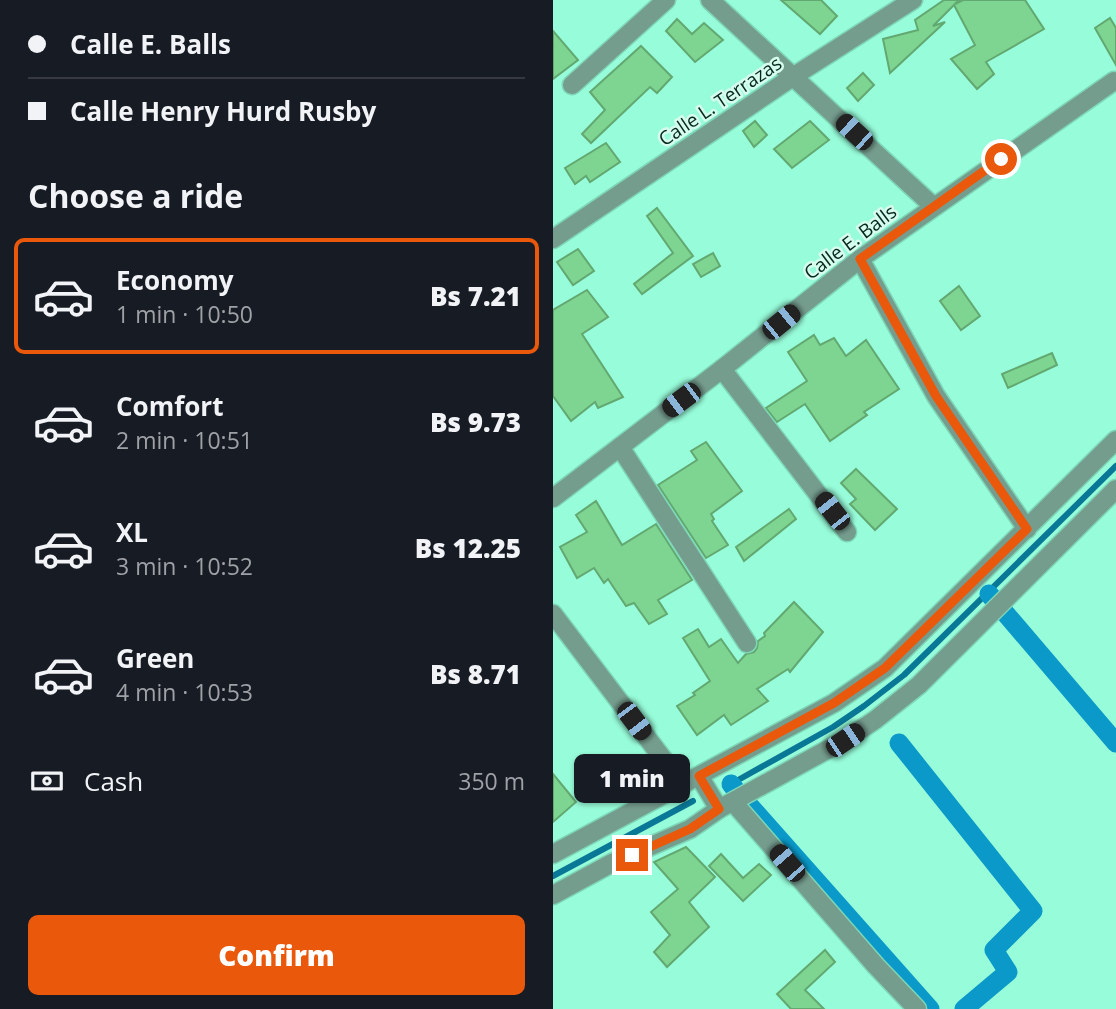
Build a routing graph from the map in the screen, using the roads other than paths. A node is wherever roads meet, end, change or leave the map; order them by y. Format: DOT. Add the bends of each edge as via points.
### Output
graph roads {
  1 [pos="666,0"];
  2 [pos="710,0"];
  3 [pos="913,0"];
  4 [pos="794,76"];
  5 [pos="1114,81"];
  6 [pos="572,85"];
  7 [pos="933,206"];
  8 [pos="553,239"];
  9 [pos="860,259"];
  10 [pos="722,369"];
  11 [pos="1116,440"];
  12 [pos="620,447"];
  13 [pos="1116,489"];
  14 [pos="553,498"];
  15 [pos="1027,529"];
  16 [pos="848,532"];
  17 [pos="553,614"];
  18 [pos="747,643"];
  19 [pos="699,776"];
  20 [pos="683,785"];
  21 [pos="726,805"];
  22 [pos="553,853"];
  23 [pos="553,895"];
  24 [pos="917,1009"];
  1 -- 6 [label="street"];
  2 -- 4 [label="street"];
  3 -- 4 [label="street, Calle L. Terrazas"];
  4 -- 7 [label="street"];
  4 -- 8 [label="street, Calle L. Terrazas"];
  5 -- 7 [label="street, Calle E. Balls"];
  7 -- 9 [label="street, Calle E. Balls"];
  9 -- 10 [label="street, Calle E. Balls"];
  9 -- 15 [label="street" via="936,396"];
  10 -- 12 [label="street, Calle E. Balls"];
  10 -- 16 [label="street"];
  11 -- 15 [label="street"];
  12 -- 14 [label="street, Calle E. Balls"];
  12 -- 18 [label="street"];
  13 -- 21 [label="street" via="911,692 845,740"];
  15 -- 19 [label="street" via="885,668 834,703"];
  17 -- 20 [label="street"];
  19 -- 20 [label="street"];
  19 -- 21 [label="street"];
  20 -- 22 [label="street"];
  21 -- 23 [label="street" via="690,829"];
  21 -- 24 [label="street"];
}
